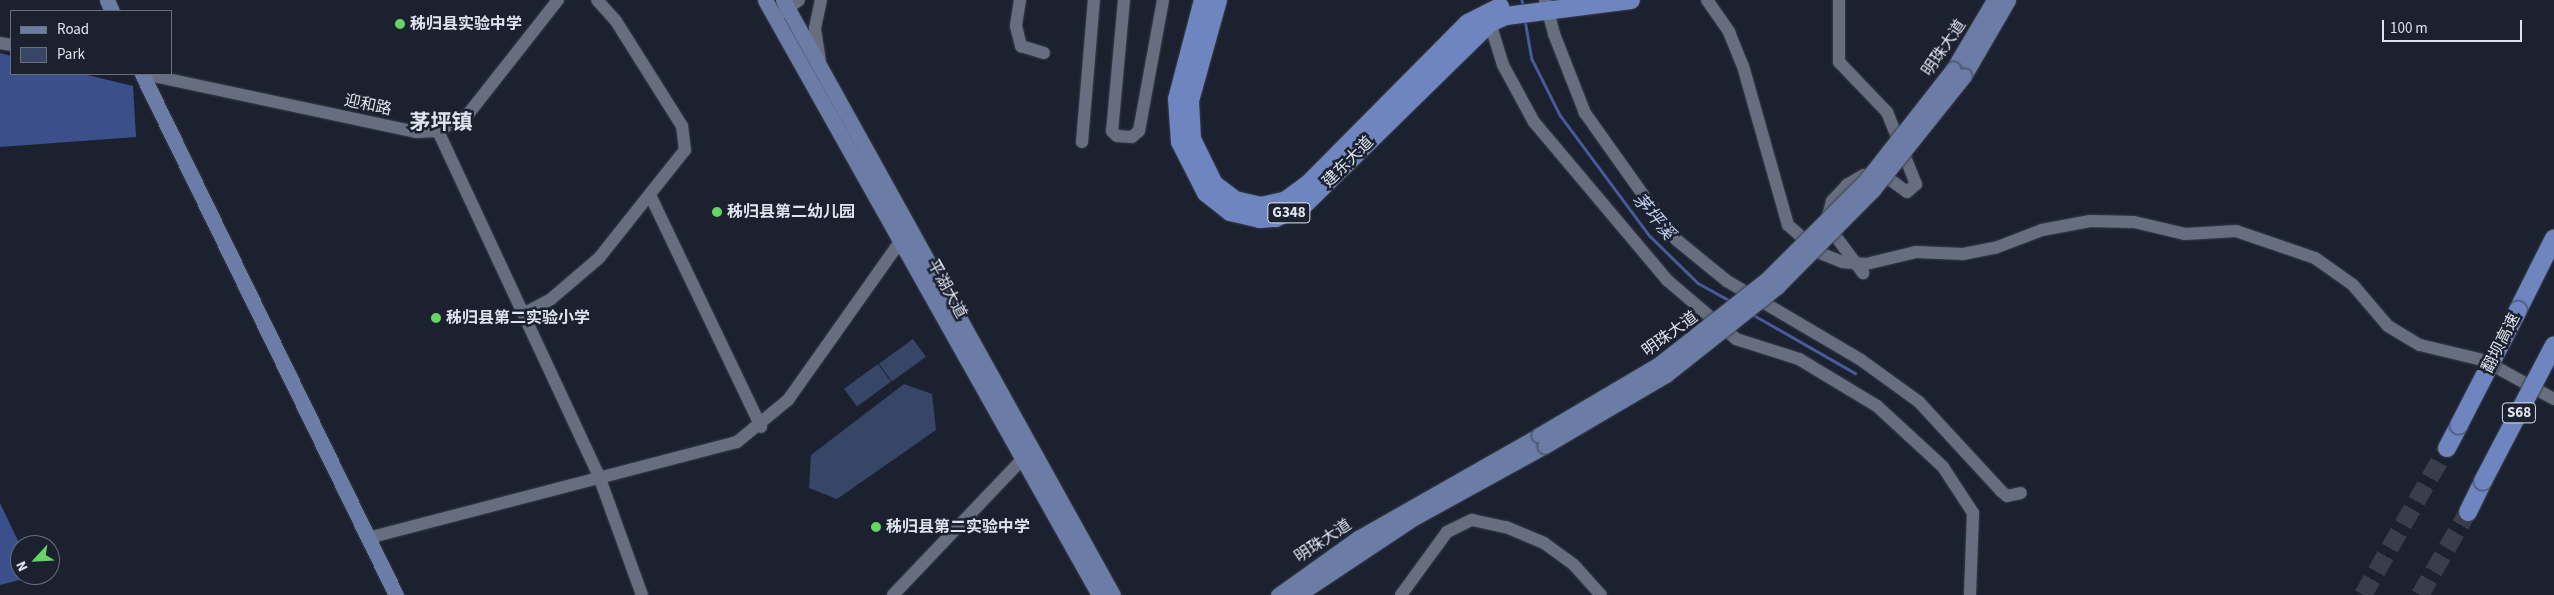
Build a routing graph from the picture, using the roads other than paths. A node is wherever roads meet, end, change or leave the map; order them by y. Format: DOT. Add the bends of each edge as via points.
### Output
graph roads {
  1 [pos="558,0"];
  2 [pos="597,0"];
  3 [pos="765,0"];
  4 [pos="821,0"];
  5 [pos="1020,0"];
  6 [pos="1094,0"];
  7 [pos="1124,0"];
  8 [pos="1163,0"];
  9 [pos="1203,0"];
  10 [pos="1218,0"];
  11 [pos="1631,0"];
  12 [pos="1707,0"];
  13 [pos="1839,0"];
  14 [pos="1994,0"];
  15 [pos="2008,0"];
  16 [pos="1543,4"];
  17 [pos="786,7"];
  18 [pos="1496,11"];
  19 [pos="1044,53"];
  20 [pos="822,70"];
  21 [pos="1958,72"];
  22 [pos="143,75"];
  23 [pos="148,75"];
  24 [pos="438,131"];
  25 [pos="1082,142"];
  26 [pos="650,195"];
  27 [pos="905,235"];
  28 [pos="2554,238"];
  29 [pos="1859,268"];
  30 [pos="523,314"];
  31 [pos="2554,345"];
  32 [pos="2554,400"];
  33 [pos="761,427"];
  34 [pos="1542,441"];
  35 [pos="2447,448"];
  36 [pos="1027,453"];
  37 [pos="600,479"];
  38 [pos="2021,493"];
  39 [pos="2468,512"];
  40 [pos="368,538"];
  41 [pos="1109,594"];
  42 [pos="396,595"];
  43 [pos="642,595"];
  44 [pos="893,595"];
  45 [pos="1278,595"];
  46 [pos="1298,595"];
  47 [pos="1402,595"];
  48 [pos="1601,595"];
  49 [pos="1970,595"];
  1 -- 24 [label="street, 迎和路" via="469,113"];
  2 -- 26 [label="street" via="616,21 685,134 685,150"];
  3 -- 17 [label="main road, 平湖大道"];
  4 -- 20 [label="street" via="815,28"];
  5 -- 19 [label="street" via="1016,26 1021,46"];
  6 -- 25 [label="street"];
  7 -- 8 [label="street" via="1112,130 1117,136 1132,136 1139,131"];
  9 -- 18 [label="highway, 建东大道 / G348" via="1178,92 1180,142 1194,176 1212,198 1230,212 1260,219 1276,218 1305,204"];
  10 -- 18 [label="highway, 建东大道 / G348" via="1190,101 1192,139 1214,184 1235,200 1261,206 1286,200 1308,184 1468,23"];
  11 -- 16 [label="highway, 建东大道 / G348"];
  12 -- 29 [label="street" via="1729,32 1743,66 1788,225 1820,254"];
  13 -- 29 [label="street" via="1839,62 1886,112 1916,184 1907,192 1886,176 1872,174 1852,181 1836,195 1829,208 1828,223"];
  14 -- 21 [label="main road, 明珠大道"];
  15 -- 21 [label="main road, 明珠大道"];
  16 -- 18 [label="highway, 建东大道 / G348"];
  16 -- 38 [label="street" via="1585,113 1673,237 1727,281 1861,360 1919,402 2001,492 2007,496"];
  17 -- 20 [label="main road, 平湖大道"];
  17 -- 27 [label="main road, 平湖大道"];
  18 -- 49 [label="street" via="1503,64 1534,122 1666,280 1736,339 1799,360 1877,406 1943,467 1973,513"];
  20 -- 27 [label="main road, 平湖大道"];
  21 -- 34 [label="main road, 明珠大道, bridge" via="1873,190 1777,287 1666,375"];
  22 -- 40 [label="main road"];
  23 -- 24 [label="street, 迎和路" via="417,132"];
  24 -- 30 [label="street"];
  26 -- 30 [label="street" via="599,258 550,299"];
  26 -- 33 [label="street"];
  27 -- 33 [label="street" via="796,390"];
  27 -- 36 [label="main road, 平湖大道"];
  28 -- 35 [label="highway, 翻坝高速, bridge"];
  29 -- 32 [label="street" via="1916,252 1963,254 1995,248 2042,230 2090,221 2134,222 2185,234 2236,232 2315,258 2353,285 2388,326 2420,344 2483,360"];
  30 -- 37 [label="street"];
  31 -- 39 [label="highway, S68, bridge"];
  33 -- 37 [label="street" via="724,447"];
  34 -- 45 [label="main road, 明珠大道" via="1358,538"];
  34 -- 46 [label="main road, 明珠大道" via="1414,518"];
  36 -- 41 [label="main road, 平湖大道"];
  36 -- 44 [label="street"];
  37 -- 40 [label="street"];
  37 -- 43 [label="street"];
  40 -- 42 [label="main road"];
  47 -- 48 [label="street" via="1447,532 1472,520 1506,527 1544,543 1574,565"];
}
